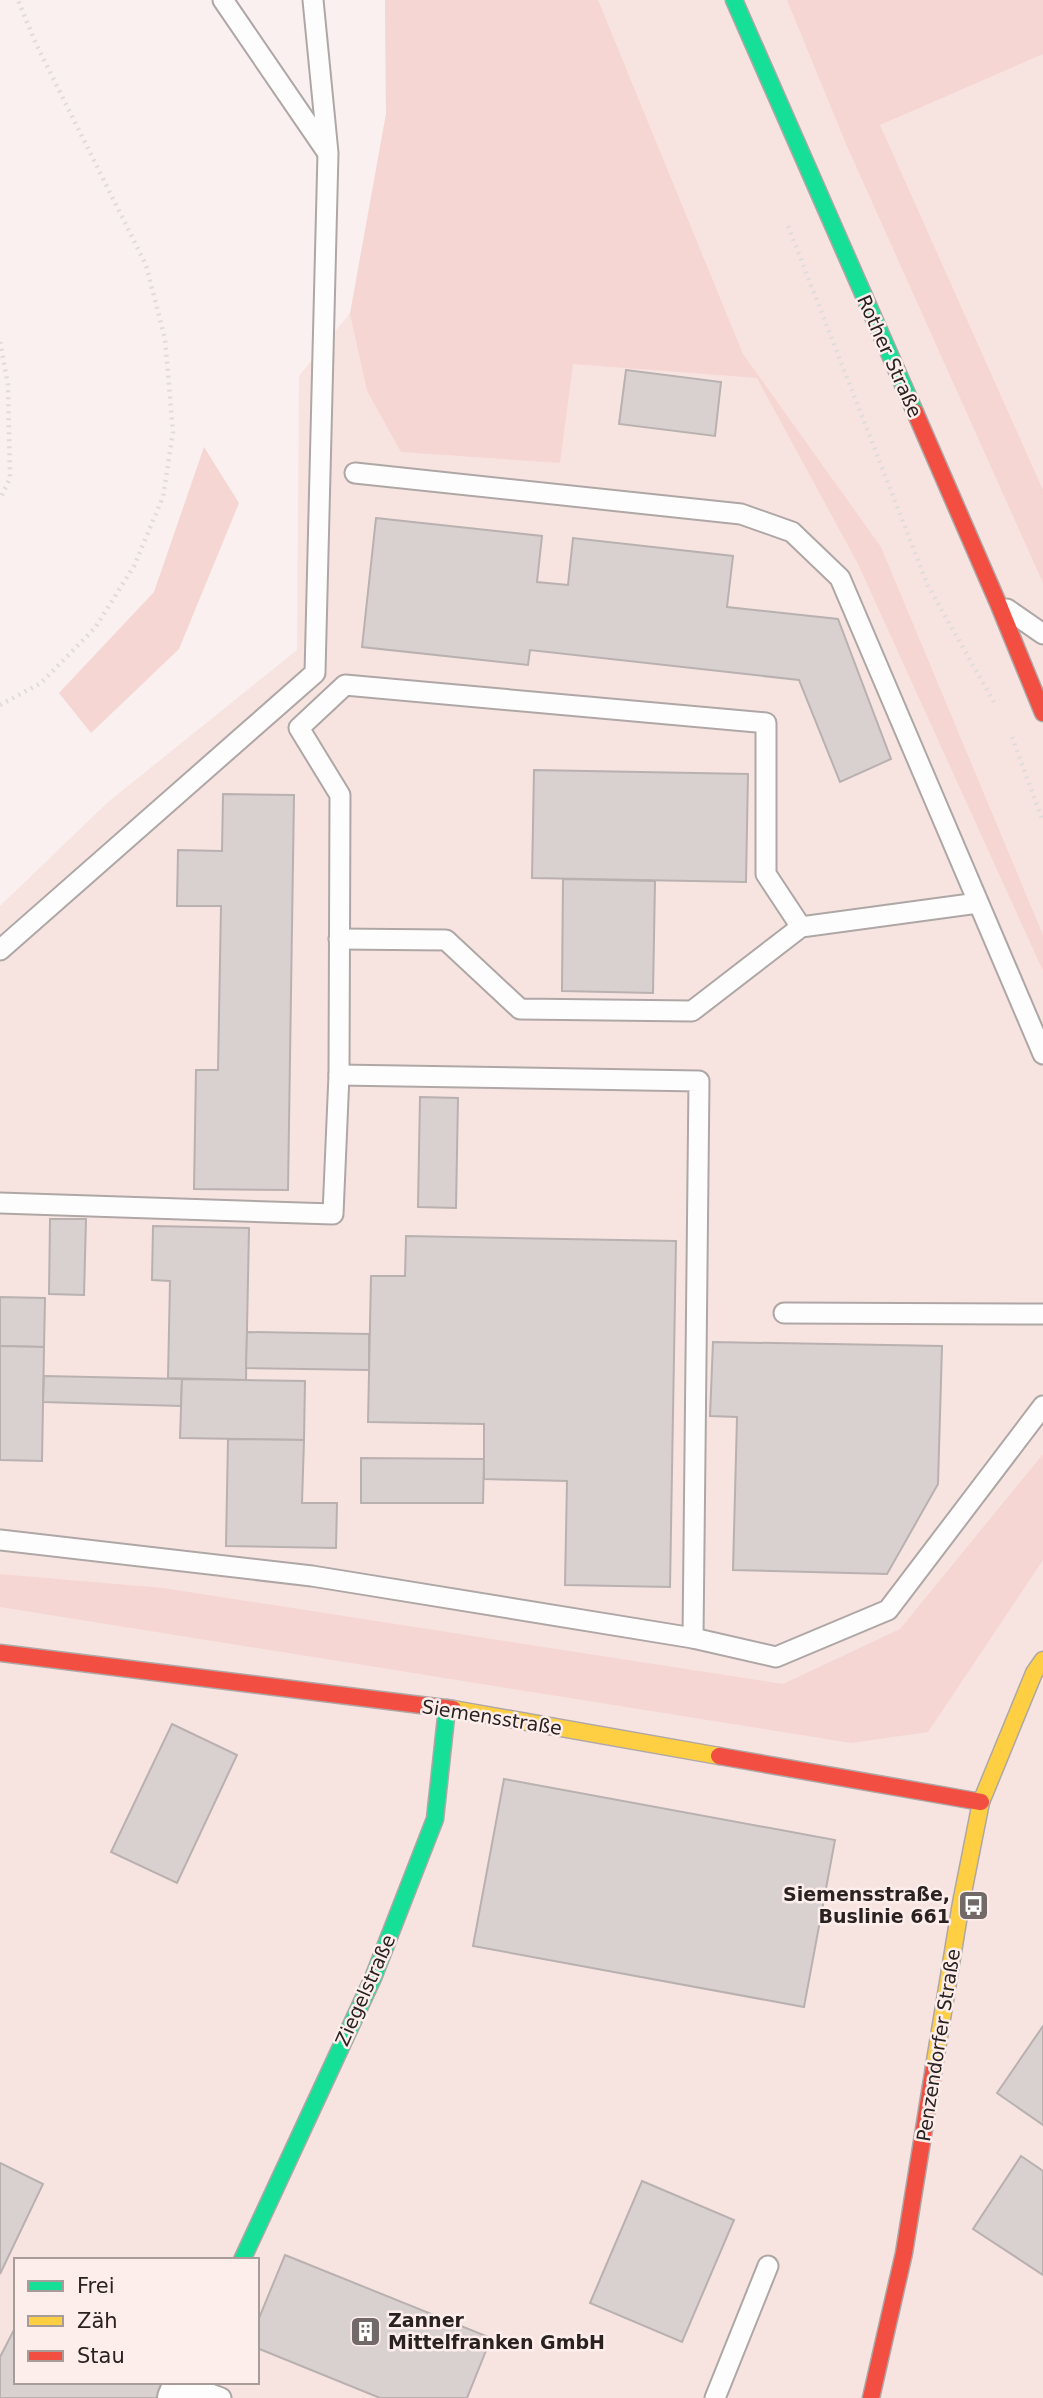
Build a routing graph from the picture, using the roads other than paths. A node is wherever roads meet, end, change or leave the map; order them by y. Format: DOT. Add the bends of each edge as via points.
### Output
graph roads {
  1 [pos="223,0"];
  2 [pos="313,0"];
  3 [pos="734,0"];
  4 [pos="328,153"];
  5 [pos="355,473"];
  6 [pos="998,603"];
  7 [pos="1043,634"];
  8 [pos="1041,705"];
  9 [pos="978,902"];
  10 [pos="802,928"];
  11 [pos="339,939"];
  12 [pos="0,950"];
  13 [pos="1043,1054"];
  14 [pos="339,1075"];
  15 [pos="0,1203"];
  16 [pos="784,1313"];
  17 [pos="1043,1314"];
  18 [pos="1043,1406"];
  19 [pos="0,1540"];
  20 [pos="693,1638"];
  21 [pos="0,1653"];
  22 [pos="1043,1660"];
  23 [pos="447,1708"];
  24 [pos="981,1802"];
  25 [pos="243,2258"];
  26 [pos="768,2266"];
  27 [pos="182,2388"];
  28 [pos="221,2398"];
  29 [pos="715,2398"];
  30 [pos="871,2398"];
  1 -- 4 [label="lane"];
  2 -- 4 [label="lane"];
  3 -- 6 [label="street, Rother Straße"];
  4 -- 12 [label="lane" via="314,673"];
  5 -- 9 [label="lane" via="741,514 792,532 840,578"];
  6 -- 7 [label="lane"];
  6 -- 8 [label="street, Rother Straße"];
  9 -- 10 [label="lane"];
  9 -- 13 [label="lane"];
  10 -- 11 [label="lane" via="692,1011 520,1009 446,940"];
  10 -- 11 [label="lane" via="766,874 766,723 345,685 299,728 340,795"];
  11 -- 14 [label="lane"];
  14 -- 15 [label="lane" via="333,1214"];
  14 -- 20 [label="lane" via="699,1081"];
  16 -- 17 [label="lane"];
  18 -- 20 [label="lane" via="888,1611 776,1657"];
  19 -- 20 [label="lane" via="312,1576"];
  21 -- 23 [label="street, Siemensstraße"];
  22 -- 24 [label="street, Penzendorfer Straße"];
  23 -- 24 [label="street, Siemensstraße"];
  23 -- 25 [label="street, Ziegelstraße" via="435,1819 373,1978"];
  24 -- 30 [label="street, Penzendorfer Straße" via="904,2253"];
  26 -- 29 [label="lane"];
  27 -- 28 [label="lane"];
}
